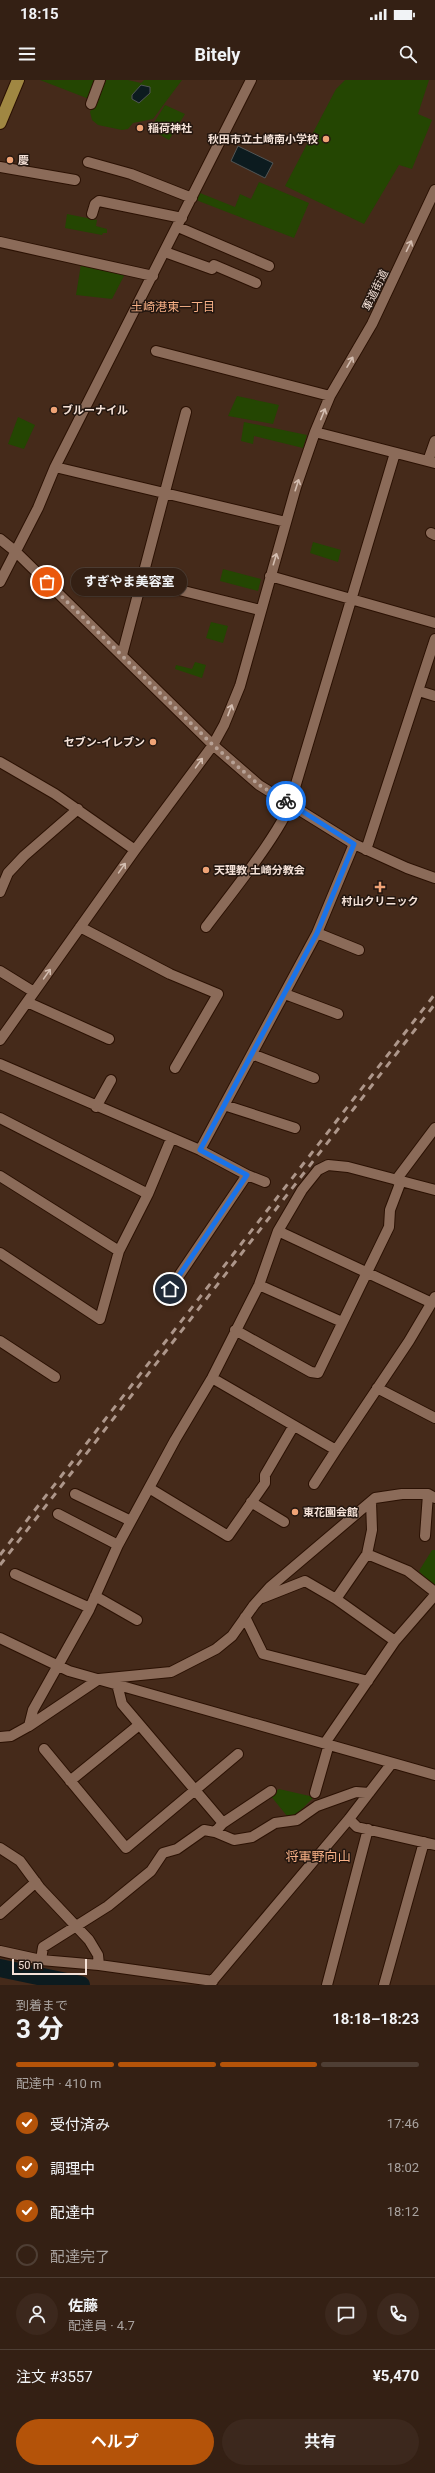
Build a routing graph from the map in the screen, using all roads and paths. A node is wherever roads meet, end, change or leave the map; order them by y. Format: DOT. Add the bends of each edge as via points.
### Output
graph roads {
  1 [pos="18,80"];
  2 [pos="100,80"];
  3 [pos="251,80"];
  4 [pos="91,104"];
  5 [pos="0,123"];
  6 [pos="88,162"];
  7 [pos="0,167"];
  8 [pos="75,180"];
  9 [pos="435,190"];
  10 [pos="192,198"];
  11 [pos="92,214"];
  12 [pos="430,214"];
  13 [pos="180,223"];
  14 [pos="0,242"];
  15 [pos="165,252"];
  16 [pos="269,266"];
  17 [pos="153,276"];
  18 [pos="256,283"];
  19 [pos="156,351"];
  20 [pos="330,396"];
  21 [pos="186,412"];
  22 [pos="315,432"];
  23 [pos="435,441"];
  24 [pos="395,453"];
  25 [pos="432,462"];
  26 [pos="55,467"];
  27 [pos="164,493"];
  28 [pos="286,522"];
  29 [pos="0,539"];
  30 [pos="15,551"];
  31 [pos="270,576"];
  32 [pos="143,581"];
  33 [pos="0,582"];
  34 [pos="350,600"];
  35 [pos="260,610"];
  36 [pos="435,623"];
  37 [pos="435,639"];
  38 [pos="122,655"];
  39 [pos="419,692"];
  40 [pos="435,696"];
  41 [pos="213,745"];
  42 [pos="0,762"];
  43 [pos="292,805"];
  44 [pos="78,809"];
  45 [pos="354,844"];
  46 [pos="135,850"];
  47 [pos="366,850"];
  48 [pos="435,878"];
  49 [pos="0,892"];
  50 [pos="80,927"];
  51 [pos="206,927"];
  52 [pos="317,933"];
  53 [pos="359,950"];
  54 [pos="0,971"];
  55 [pos="34,992"];
  56 [pos="286,994"];
  57 [pos="27,1002"];
  58 [pos="338,1014"];
  59 [pos="108,1039"];
  60 [pos="0,1040"];
  61 [pos="252,1054"];
  62 [pos="0,1064"];
  63 [pos="175,1068"];
  64 [pos="314,1078"];
  65 [pos="111,1080"];
  66 [pos="224,1105"];
  67 [pos="96,1107"];
  68 [pos="0,1118"];
  69 [pos="295,1128"];
  70 [pos="435,1128"];
  71 [pos="171,1138"];
  72 [pos="200,1150"];
  73 [pos="247,1175"];
  74 [pos="0,1176"];
  75 [pos="398,1180"];
  76 [pos="265,1182"];
  77 [pos="435,1190"];
  78 [pos="148,1194"];
  79 [pos="278,1232"];
  80 [pos="119,1251"];
  81 [pos="0,1253"];
  82 [pos="367,1272"];
  83 [pos="259,1285"];
  84 [pos="170,1289"];
  85 [pos="434,1300"];
  86 [pos="342,1322"];
  87 [pos="235,1330"];
  88 [pos="0,1341"];
  89 [pos="55,1377"];
  90 [pos="212,1378"];
  91 [pos="377,1388"];
  92 [pos="435,1418"];
  93 [pos="293,1427"];
  94 [pos="336,1450"];
  95 [pos="314,1484"];
  96 [pos="149,1488"];
  97 [pos="75,1494"];
  98 [pos="431,1496"];
  99 [pos="251,1502"];
  100 [pos="371,1502"];
  101 [pos="58,1514"];
  102 [pos="131,1521"];
  103 [pos="284,1522"];
  104 [pos="425,1536"];
  105 [pos="118,1544"];
  106 [pos="367,1554"];
  107 [pos="15,1574"];
  108 [pos="435,1593"];
  109 [pos="95,1596"];
  110 [pos="260,1599"];
  111 [pos="336,1599"];
  112 [pos="90,1608"];
  113 [pos="245,1617"];
  114 [pos="137,1620"];
  115 [pos="0,1638"];
  116 [pos="395,1641"];
  117 [pos="57,1666"];
  118 [pos="99,1679"];
  119 [pos="368,1681"];
  120 [pos="117,1684"];
  121 [pos="139,1725"];
  122 [pos="28,1726"];
  123 [pos="0,1737"];
  124 [pos="327,1743"];
  125 [pos="44,1750"];
  126 [pos="238,1754"];
  127 [pos="392,1763"];
  128 [pos="435,1775"];
  129 [pos="70,1781"];
  130 [pos="195,1790"];
  131 [pos="271,1791"];
  132 [pos="315,1793"];
  133 [pos="369,1793"];
  134 [pos="349,1819"];
  135 [pos="222,1823"];
  136 [pos="368,1829"];
  137 [pos="215,1832"];
  138 [pos="424,1842"];
  139 [pos="435,1845"];
  140 [pos="0,1848"];
  141 [pos="36,1882"];
  142 [pos="0,1914"];
  143 [pos="75,1925"];
  144 [pos="0,1951"];
  145 [pos="41,1960"];
  146 [pos="99,1965"];
  147 [pos="211,1983"];
  148 [pos="327,1985"];
  149 [pos="384,1985"];
  1 -- 5 [label="main road"];
  2 -- 4 [label="street"];
  3 -- 10 [label="street"];
  6 -- 10 [label="street" via="131,174"];
  7 -- 8 [label="street"];
  9 -- 12 [label="street, 軍道街道"];
  10 -- 13 [label="street"];
  11 -- 13 [label="street" via="95,204 99,201"];
  20 -- 12 [label="street, 軍道街道, one-way" via="372,324"];
  13 -- 15 [label="street"];
  13 -- 16 [label="street"];
  14 -- 17 [label="street"];
  15 -- 17 [label="street"];
  15 -- 18 [label="street" via="212,269 214,266"];
  17 -- 26 [label="street"];
  19 -- 20 [label="street"];
  22 -- 20 [label="street, 軍道街道, one-way"];
  21 -- 27 [label="street"];
  22 -- 24 [label="street"];
  28 -- 22 [label="street, 軍道街道, one-way"];
  23 -- 25 [label="street"];
  24 -- 25 [label="street"];
  24 -- 34 [label="street"];
  26 -- 27 [label="street"];
  26 -- 30 [label="street" via="38,508"];
  27 -- 28 [label="street"];
  27 -- 32 [label="street"];
  31 -- 28 [label="street, 軍道街道, one-way"];
  29 -- 30 [label="street"];
  30 -- 33 [label="street"];
  30 -- 38 [label="street"];
  31 -- 34 [label="street"];
  31 -- 35 [label="street, 軍道街道"];
  32 -- 35 [label="street"];
  32 -- 38 [label="street"];
  34 -- 36 [label="street"];
  34 -- 43 [label="street" via="293,794"];
  41 -- 35 [label="street, 軍道街道, one-way" via="240,686"];
  37 -- 39 [label="street"];
  38 -- 41 [label="street"];
  39 -- 40 [label="street"];
  39 -- 47 [label="street"];
  41 -- 43 [label="street" via="259,785"];
  46 -- 41 [label="street, 軍道街道, one-way"];
  42 -- 44 [label="street"];
  43 -- 45 [label="street"];
  43 -- 51 [label="street"];
  44 -- 46 [label="street"];
  44 -- 49 [label="street" via="12,869"];
  45 -- 47 [label="street"];
  45 -- 52 [label="street"];
  50 -- 46 [label="street, 軍道街道, one-way"];
  47 -- 48 [label="street"];
  55 -- 50 [label="street, 軍道街道, one-way"];
  50 -- 63 [label="street" via="170,974 218,994"];
  52 -- 53 [label="street"];
  52 -- 56 [label="street"];
  54 -- 55 [label="street"];
  55 -- 57 [label="street, 軍道街道"];
  56 -- 58 [label="street"];
  56 -- 61 [label="street"];
  57 -- 59 [label="street"];
  57 -- 60 [label="street, 軍道街道"];
  61 -- 64 [label="street"];
  61 -- 66 [label="street"];
  62 -- 67 [label="street"];
  65 -- 67 [label="street"];
  66 -- 69 [label="street"];
  66 -- 72 [label="street"];
  67 -- 71 [label="street"];
  68 -- 78 [label="street"];
  70 -- 75 [label="street"];
  71 -- 72 [label="street"];
  71 -- 78 [label="street"];
  72 -- 73 [label="street"];
  73 -- 76 [label="street"];
  73 -- 84 [label="street"];
  74 -- 80 [label="street"];
  75 -- 77 [label="street"];
  75 -- 79 [label="street" via="348,1167 328,1165 318,1170 302,1190"];
  75 -- 82 [label="street" via="388,1227"];
  78 -- 80 [label="street"];
  79 -- 82 [label="street"];
  79 -- 83 [label="street"];
  80 -- 81 [label="street" via="100,1320"];
  82 -- 85 [label="street"];
  82 -- 86 [label="street"];
  83 -- 86 [label="street"];
  83 -- 87 [label="street"];
  85 -- 91 [label="street"];
  86 -- 87 [label="street" via="318,1373 311,1372"];
  87 -- 90 [label="street"];
  88 -- 89 [label="street"];
  90 -- 93 [label="street"];
  90 -- 96 [label="street"];
  91 -- 92 [label="street"];
  91 -- 94 [label="street"];
  93 -- 94 [label="street"];
  93 -- 99 [label="street" via="265,1475 264,1483"];
  94 -- 95 [label="street"];
  96 -- 99 [label="street" via="228,1536"];
  96 -- 102 [label="street"];
  97 -- 102 [label="street"];
  98 -- 100 [label="street" via="402,1494 375,1498"];
  98 -- 104 [label="street"];
  99 -- 103 [label="street"];
  100 -- 106 [label="street" via="372,1530"];
  100 -- 110 [label="street" via="270,1587"];
  101 -- 105 [label="street"];
  102 -- 105 [label="street"];
  105 -- 109 [label="street"];
  106 -- 108 [label="street" via="408,1571"];
  106 -- 111 [label="street"];
  107 -- 112 [label="street"];
  108 -- 116 [label="street"];
  109 -- 112 [label="street"];
  109 -- 114 [label="street"];
  110 -- 111 [label="street" via="305,1581"];
  110 -- 113 [label="street"];
  111 -- 116 [label="street"];
  112 -- 117 [label="street"];
  113 -- 118 [label="street" via="232,1636 216,1649 171,1672"];
  113 -- 119 [label="street" via="263,1654"];
  115 -- 117 [label="street"];
  116 -- 119 [label="street"];
  117 -- 118 [label="street"];
  117 -- 122 [label="street" via="33,1710"];
  118 -- 120 [label="street"];
  118 -- 122 [label="street"];
  119 -- 124 [label="street"];
  120 -- 121 [label="street" via="122,1704"];
  120 -- 124 [label="street"];
  121 -- 129 [label="street"];
  121 -- 130 [label="street"];
  122 -- 123 [label="street" via="11,1736"];
  124 -- 127 [label="street"];
  124 -- 132 [label="street"];
  125 -- 129 [label="street"];
  126 -- 130 [label="street"];
  127 -- 128 [label="street"];
  127 -- 133 [label="street"];
  129 -- 130 [label="street" via="126,1848"];
  130 -- 135 [label="street"];
  131 -- 135 [label="street"];
  133 -- 134 [label="street"];
  133 -- 137 [label="street" via="356,1792 317,1806 297,1820 274,1823 252,1837 234,1840"];
  134 -- 136 [label="street" via="356,1826"];
  134 -- 147 [label="street"];
  135 -- 137 [label="street"];
  136 -- 138 [label="street"];
  136 -- 148 [label="street"];
  137 -- 143 [label="street" via="204,1830 177,1849 163,1853 151,1871 108,1906"];
  138 -- 139 [label="street"];
  138 -- 149 [label="street"];
  140 -- 141 [label="street" via="20,1861"];
  141 -- 142 [label="street"];
  141 -- 143 [label="street"];
  143 -- 145 [label="street" via="43,1947"];
  143 -- 146 [label="street" via="89,1940 98,1955"];
  144 -- 145 [label="street"];
  145 -- 146 [label="street"];
  146 -- 147 [label="street"];
}
